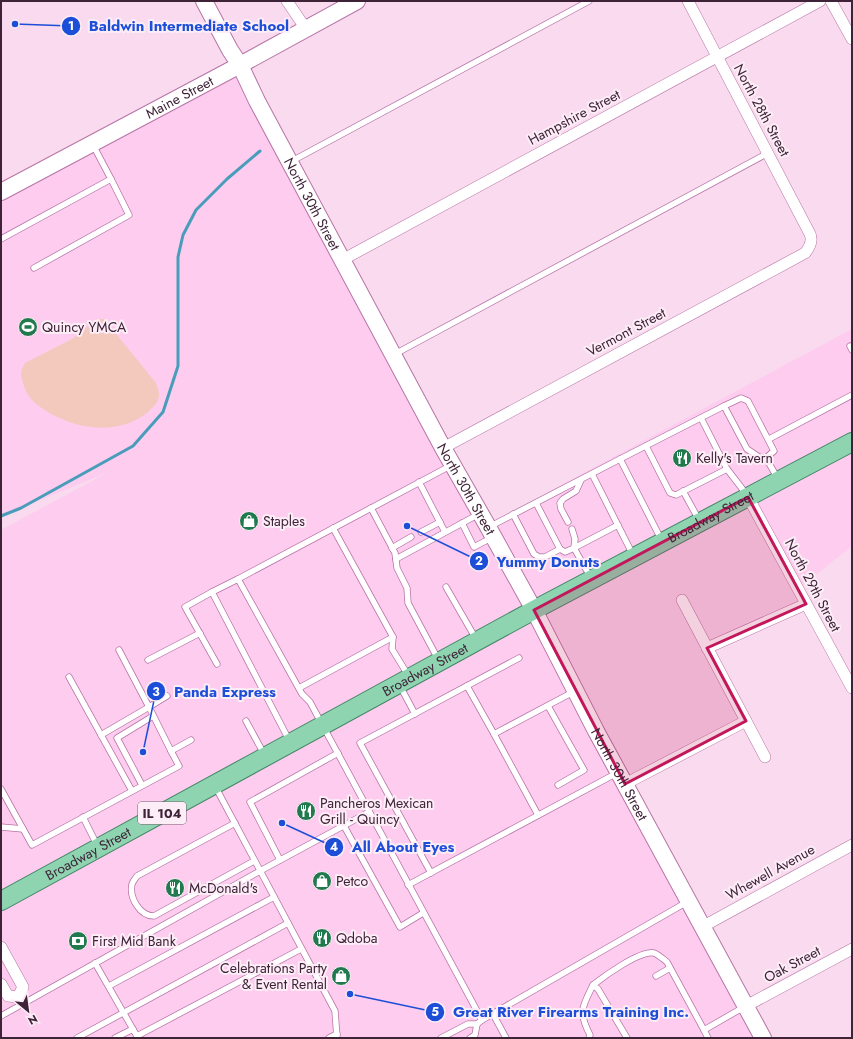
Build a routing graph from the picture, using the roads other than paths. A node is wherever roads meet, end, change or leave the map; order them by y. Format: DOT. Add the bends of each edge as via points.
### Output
graph roads {
  1 [pos="204,1"];
  2 [pos="287,1"];
  3 [pos="357,1"];
  4 [pos="589,1"];
  5 [pos="688,1"];
  6 [pos="820,1"];
  7 [pos="831,1"];
  8 [pos="306,28"];
  9 [pos="852,39"];
  10 [pos="717,57"];
  11 [pos="240,65"];
  12 [pos="93,144"];
  13 [pos="768,153"];
  14 [pos="290,162"];
  15 [pos="111,179"];
  16 [pos="1,192"];
  17 [pos="810,234"];
  18 [pos="1,239"];
  19 [pos="342,260"];
  20 [pos="34,268"];
  21 [pos="393,355"];
  22 [pos="852,394"];
  23 [pos="724,406"];
  24 [pos="701,418"];
  25 [pos="769,440"];
  26 [pos="852,442"];
  27 [pos="646,446"];
  28 [pos="443,448"];
  29 [pos="766,458"];
  30 [pos="620,459"];
  31 [pos="452,465"];
  32 [pos="727,468"];
  33 [pos="592,474"];
  34 [pos="581,480"];
  35 [pos="779,481"];
  36 [pos="419,482"];
  37 [pos="683,491"];
  38 [pos="748,497"];
  39 [pos="536,503"];
  40 [pos="371,508"];
  41 [pos="480,514"];
  42 [pos="513,514"];
  43 [pos="440,522"];
  44 [pos="568,522"];
  45 [pos="700,522"];
  46 [pos="462,523"];
  47 [pos="618,525"];
  48 [pos="334,528"];
  49 [pos="572,529"];
  50 [pos="421,532"];
  51 [pos="445,532"];
  52 [pos="491,532"];
  53 [pos="411,537"];
  54 [pos="663,542"];
  55 [pos="392,548"];
  56 [pos="574,548"];
  57 [pos="560,549"];
  58 [pos="634,557"];
  59 [pos="396,559"];
  60 [pos="238,579"];
  61 [pos="591,580"];
  62 [pos="446,587"];
  63 [pos="212,592"];
  64 [pos="682,600"];
  65 [pos="806,604"];
  66 [pos="534,610"];
  67 [pos="200,633"];
  68 [pos="392,637"];
  69 [pos="477,641"];
  70 [pos="706,648"];
  71 [pos="119,650"];
  72 [pos="519,658"];
  73 [pos="148,660"];
  74 [pos="439,661"];
  75 [pos="217,664"];
  76 [pos="69,677"];
  77 [pos="404,680"];
  78 [pos="467,686"];
  79 [pos="299,688"];
  80 [pos="852,688"];
  81 [pos="576,691"];
  82 [pos="167,696"];
  83 [pos="548,706"];
  84 [pos="149,707"];
  85 [pos="415,714"];
  86 [pos="153,716"];
  87 [pos="246,721"];
  88 [pos="746,721"];
  89 [pos="322,725"];
  90 [pos="494,734"];
  91 [pos="101,735"];
  92 [pos="191,740"];
  93 [pos="291,742"];
  94 [pos="171,751"];
  95 [pos="338,753"];
  96 [pos="266,756"];
  97 [pos="765,758"];
  98 [pos="622,778"];
  99 [pos="214,784"];
  100 [pos="142,785"];
  101 [pos="558,785"];
  102 [pos="1,789"];
  103 [pos="132,791"];
  104 [pos="4,795"];
  105 [pos="1,801"];
  106 [pos="369,812"];
  107 [pos="538,816"];
  108 [pos="83,817"];
  109 [pos="234,823"];
  110 [pos="344,826"];
  111 [pos="1,827"];
  112 [pos="23,829"];
  113 [pos="852,845"];
  114 [pos="99,848"];
  115 [pos="280,860"];
  116 [pos="254,861"];
  117 [pos="260,871"];
  118 [pos="431,873"];
  119 [pos="408,885"];
  120 [pos="274,897"];
  121 [pos="1,901"];
  122 [pos="689,901"];
  123 [pos="423,913"];
  124 [pos="288,923"];
  125 [pos="702,927"];
  126 [pos="1,947"];
  127 [pos="301,949"];
  128 [pos="852,949"];
  129 [pos="95,963"];
  130 [pos="670,968"];
  131 [pos="656,976"];
  132 [pos="1,984"];
  133 [pos="593,985"];
  134 [pos="109,986"];
  135 [pos="20,1000"];
  136 [pos="746,1006"];
  137 [pos="124,1013"];
  138 [pos="493,1014"];
  139 [pos="1,1016"];
  140 [pos="482,1020"];
  141 [pos="476,1024"];
  142 [pos="133,1029"];
  143 [pos="704,1030"];
  144 [pos="337,1036"];
  145 [pos="138,1037"];
  146 [pos="77,1038"];
  147 [pos="115,1038"];
  148 [pos="329,1038"];
  149 [pos="441,1038"];
  150 [pos="470,1038"];
  151 [pos="506,1038"];
  152 [pos="589,1038"];
  153 [pos="627,1038"];
  154 [pos="708,1038"];
  155 [pos="763,1038"];
  1 -- 11 [label="street, North 30th Street"];
  2 -- 8 [label="street"];
  3 -- 8 [label="street, Maine Street"];
  4 -- 14 [label="lane"];
  5 -- 10 [label="street, North 28th Street"];
  6 -- 10 [label="street, Hampshire Street"];
  7 -- 9 [label="street"];
  8 -- 11 [label="street, Maine Street"];
  10 -- 13 [label="street, North 28th Street"];
  10 -- 19 [label="street, Hampshire Street"];
  11 -- 12 [label="street, Maine Street"];
  11 -- 14 [label="street, North 30th Street"];
  12 -- 15 [label="lane"];
  12 -- 16 [label="street, Maine Street"];
  13 -- 17 [label="street, North 28th Street"];
  13 -- 21 [label="lane"];
  14 -- 19 [label="street, North 30th Street"];
  15 -- 18 [label="lane"];
  15 -- 20 [label="lane" via="129,215"];
  17 -- 28 [label="street, Vermont Street" via="811,242 805,253"];
  19 -- 21 [label="street, North 30th Street"];
  21 -- 28 [label="street, North 30th Street"];
  22 -- 25 [label="lane"];
  23 -- 24 [label="lane"];
  23 -- 25 [label="lane" via="741,398 748,401"];
  23 -- 29 [label="lane" via="747,449 759,457"];
  24 -- 27 [label="lane"];
  24 -- 32 [label="lane"];
  25 -- 29 [label="lane" via="774,451"];
  26 -- 35 [label="main road, Broadway Street / IL 104"];
  27 -- 30 [label="lane"];
  27 -- 37 [label="lane" via="670,493 676,495"];
  28 -- 31 [label="street, North 30th Street"];
  29 -- 35 [label="lane"];
  30 -- 33 [label="lane"];
  30 -- 54 [label="lane"];
  31 -- 36 [label="lane"];
  31 -- 41 [label="street, North 30th Street"];
  32 -- 37 [label="lane"];
  32 -- 38 [label="lane"];
  33 -- 34 [label="lane"];
  33 -- 47 [label="lane"];
  34 -- 39 [label="lane"];
  34 -- 44 [label="lane" via="576,491 563,498 560,503"];
  35 -- 38 [label="main road, Broadway Street / IL 104"];
  36 -- 40 [label="lane"];
  36 -- 43 [label="lane"];
  37 -- 45 [label="lane"];
  38 -- 45 [label="main road, Broadway Street / IL 104"];
  38 -- 65 [label="street, North 29th Street"];
  39 -- 42 [label="lane"];
  39 -- 57 [label="lane"];
  40 -- 48 [label="lane"];
  40 -- 55 [label="lane"];
  41 -- 46 [label="lane"];
  41 -- 52 [label="street, North 30th Street"];
  42 -- 52 [label="lane"];
  42 -- 57 [label="lane" via="538,557 545,557"];
  43 -- 50 [label="lane"];
  43 -- 51 [label="lane"];
  45 -- 54 [label="main road, Broadway Street / IL 104"];
  46 -- 51 [label="lane"];
  46 -- 52 [label="lane" via="474,547"];
  47 -- 56 [label="lane"];
  47 -- 58 [label="lane"];
  48 -- 60 [label="lane"];
  48 -- 68 [label="lane"];
  49 -- 56 [label="lane" via="575,538"];
  51 -- 59 [label="lane"];
  52 -- 66 [label="street, North 30th Street"];
  53 -- 55 [label="lane"];
  54 -- 58 [label="main road, Broadway Street / IL 104"];
  55 -- 59 [label="lane"];
  56 -- 57 [label="lane" via="565,552"];
  56 -- 61 [label="lane"];
  58 -- 61 [label="main road, Broadway Street / IL 104"];
  59 -- 74 [label="lane" via="407,588 408,603"];
  60 -- 63 [label="lane"];
  60 -- 79 [label="lane"];
  61 -- 66 [label="main road, Broadway Street / IL 104"];
  62 -- 69 [label="lane"];
  63 -- 67 [label="lane" via="185,607"];
  63 -- 93 [label="lane"];
  64 -- 70 [label="street"];
  65 -- 70 [label="street"];
  65 -- 80 [label="street, North 29th Street"];
  66 -- 69 [label="main road, Broadway Street / IL 104"];
  66 -- 81 [label="street, North 30th Street"];
  67 -- 73 [label="lane"];
  67 -- 75 [label="lane"];
  68 -- 77 [label="lane" via="392,649"];
  68 -- 79 [label="lane"];
  69 -- 74 [label="main road, Broadway Street / IL 104"];
  70 -- 88 [label="street"];
  71 -- 84 [label="lane"];
  72 -- 78 [label="lane"];
  74 -- 77 [label="main road, Broadway Street / IL 104"];
  76 -- 91 [label="lane"];
  77 -- 85 [label="lane"];
  77 -- 89 [label="main road, Broadway Street / IL 104"];
  78 -- 85 [label="lane"];
  78 -- 90 [label="lane"];
  79 -- 89 [label="lane"];
  81 -- 83 [label="lane"];
  81 -- 98 [label="street, North 30th Street"];
  82 -- 84 [label="lane"];
  83 -- 90 [label="lane"];
  83 -- 101 [label="lane" via="584,770"];
  84 -- 86 [label="lane"];
  84 -- 91 [label="lane"];
  85 -- 118 [label="lane" via="360,743"];
  86 -- 94 [label="lane"];
  86 -- 100 [label="lane" via="117,738"];
  87 -- 96 [label="lane"];
  88 -- 97 [label="street"];
  88 -- 98 [label="street"];
  89 -- 93 [label="main road, Broadway Street / IL 104"];
  89 -- 95 [label="lane"];
  90 -- 107 [label="lane"];
  91 -- 103 [label="lane"];
  92 -- 94 [label="lane"];
  93 -- 96 [label="main road, Broadway Street / IL 104"];
  94 -- 100 [label="lane" via="179,766"];
  95 -- 106 [label="lane"];
  95 -- 115 [label="lane" via="250,802"];
  96 -- 99 [label="main road, Broadway Street / IL 104"];
  98 -- 107 [label="lane"];
  98 -- 122 [label="street, North 30th Street"];
  99 -- 109 [label="lane"];
  99 -- 114 [label="main road, Broadway Street / IL 104"];
  100 -- 103 [label="lane"];
  102 -- 104 [label="lane"];
  103 -- 108 [label="lane"];
  104 -- 105 [label="lane"];
  104 -- 112 [label="lane"];
  106 -- 110 [label="lane"];
  106 -- 119 [label="lane"];
  107 -- 118 [label="lane"];
  108 -- 112 [label="lane" via="32,845"];
  108 -- 114 [label="lane"];
  109 -- 116 [label="lane"];
  109 -- 116 [label="lane" via="137,876 132,883 134,902 140,910 154,916"];
  110 -- 115 [label="lane"];
  110 -- 123 [label="lane" via="400,927"];
  111 -- 112 [label="lane"];
  113 -- 125 [label="street, Whewell Avenue"];
  114 -- 121 [label="main road, Broadway Street / IL 104"];
  115 -- 117 [label="lane"];
  116 -- 117 [label="lane"];
  117 -- 120 [label="lane"];
  117 -- 129 [label="lane"];
  118 -- 119 [label="lane"];
  119 -- 123 [label="lane"];
  120 -- 124 [label="lane"];
  120 -- 134 [label="lane"];
  122 -- 125 [label="street, North 30th Street"];
  122 -- 138 [label="lane"];
  123 -- 140 [label="lane"];
  124 -- 127 [label="lane"];
  124 -- 137 [label="lane"];
  125 -- 136 [label="street, North 30th Street"];
  126 -- 135 [label="street" via="23,987"];
  127 -- 144 [label="lane" via="335,1011"];
  127 -- 145 [label="lane"];
  128 -- 136 [label="street, Oak Street"];
  129 -- 134 [label="lane"];
  129 -- 135 [label="lane"];
  130 -- 131 [label="lane"];
  130 -- 133 [label="lane" via="660,956 650,953 621,965"];
  130 -- 143 [label="lane"];
  132 -- 135 [label="street" via="8,996"];
  133 -- 152 [label="lane" via="582,1012"];
  133 -- 153 [label="lane" via="598,988"];
  134 -- 137 [label="lane"];
  135 -- 139 [label="lane"];
  136 -- 143 [label="lane"];
  136 -- 155 [label="street, North 30th Street"];
  137 -- 142 [label="lane"];
  137 -- 146 [label="lane"];
  138 -- 140 [label="lane"];
  138 -- 151 [label="lane"];
  140 -- 141 [label="lane"];
  141 -- 149 [label="lane" via="468,1024"];
  141 -- 150 [label="lane" via="475,1035"];
  142 -- 145 [label="lane"];
  142 -- 147 [label="lane"];
  143 -- 154 [label="lane"];
  144 -- 148 [label="lane"];
}
